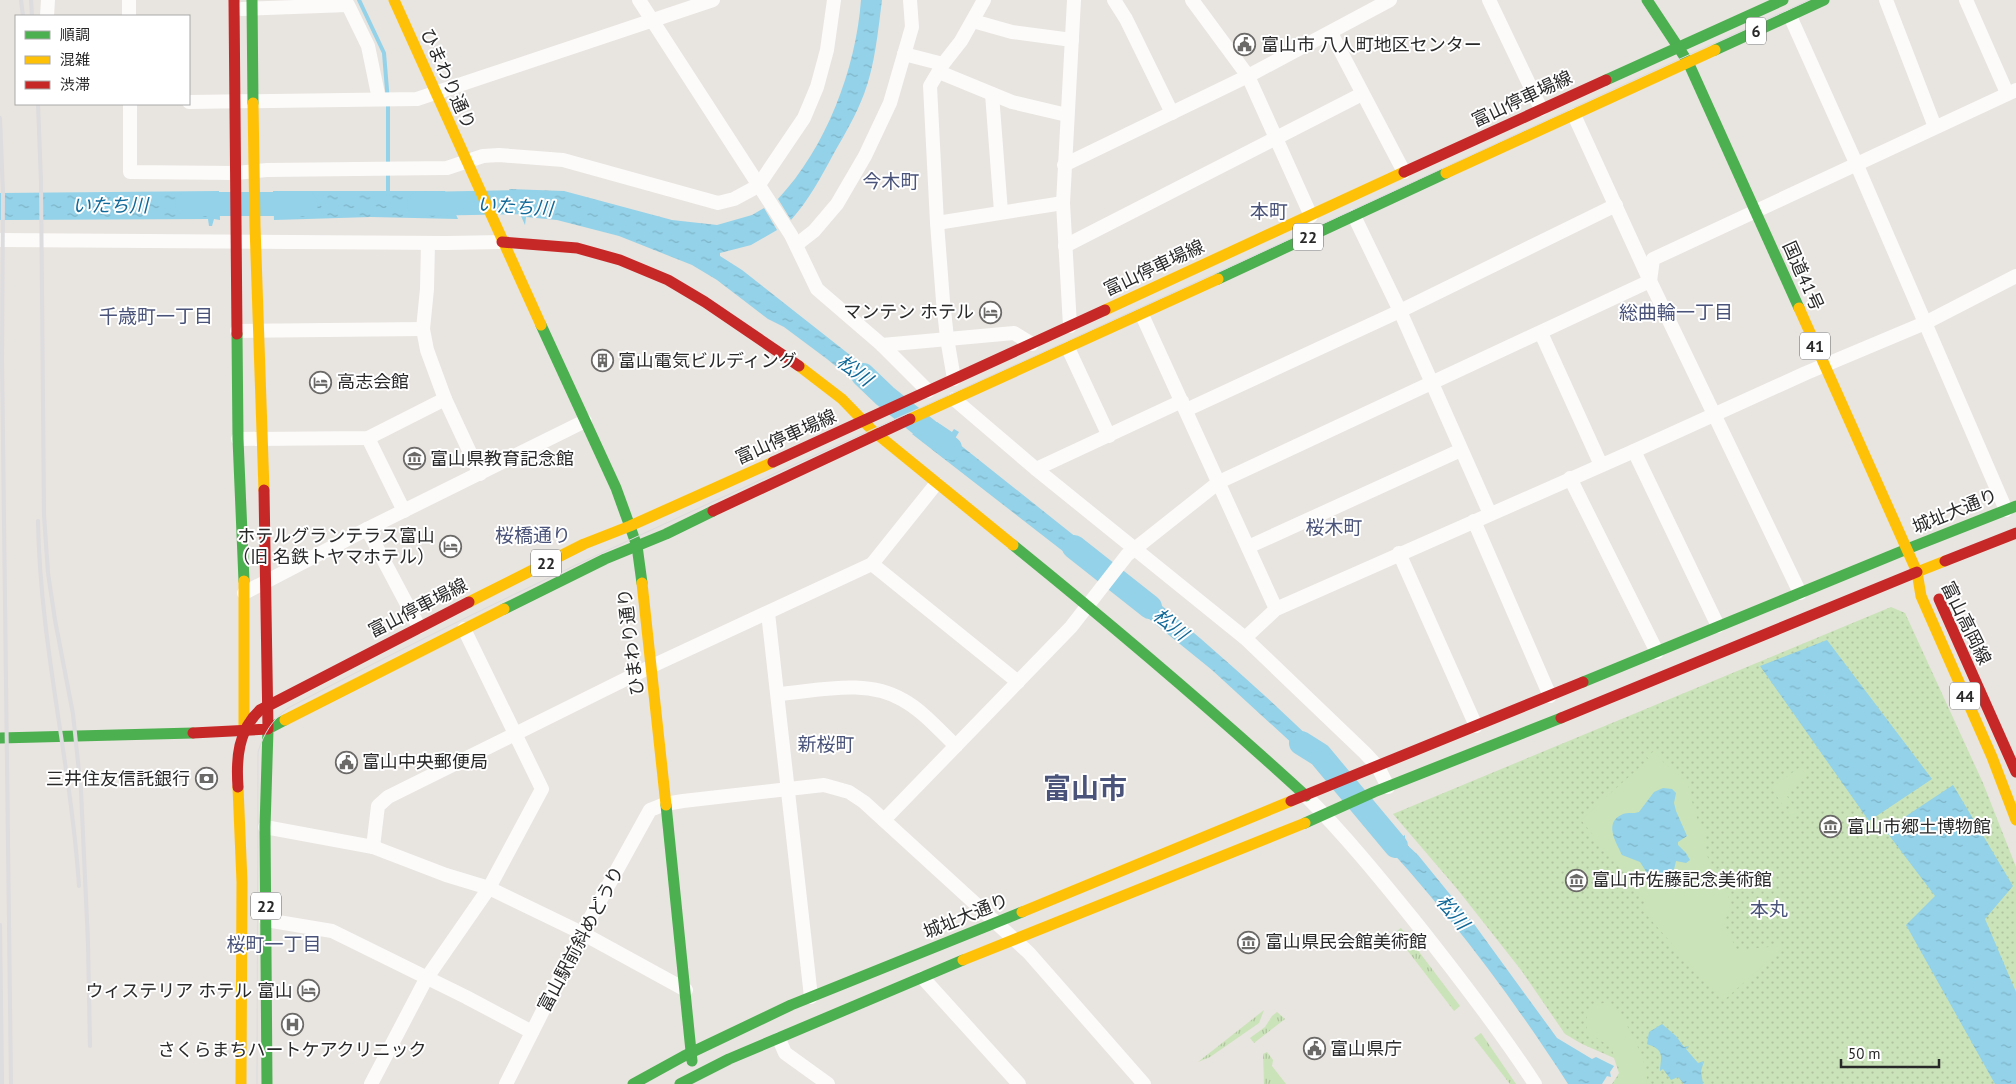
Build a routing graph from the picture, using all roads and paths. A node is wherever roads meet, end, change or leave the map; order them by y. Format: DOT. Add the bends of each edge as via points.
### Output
graph roads {
  1 [pos="48,0"];
  2 [pos="129,0"];
  3 [pos="394,0"];
  4 [pos="639,0"];
  5 [pos="713,0"];
  6 [pos="834,0"];
  7 [pos="910,0"];
  8 [pos="984,0"];
  9 [pos="1074,0"];
  10 [pos="1114,0"];
  11 [pos="1192,0"];
  12 [pos="1390,0"];
  13 [pos="1489,0"];
  14 [pos="1647,0"];
  15 [pos="1783,0"];
  16 [pos="1824,0"];
  17 [pos="1886,0"];
  18 [pos="1966,0"];
  19 [pos="252,4"];
  20 [pos="234,5"];
  21 [pos="47,15"];
  22 [pos="129,15"];
  23 [pos="1790,16"];
  24 [pos="973,21"];
  25 [pos="652,22"];
  26 [pos="1331,33"];
  27 [pos="1072,40"];
  28 [pos="1678,46"];
  29 [pos="904,54"];
  30 [pos="1688,62"];
  31 [pos="941,68"];
  32 [pos="1248,76"];
  33 [pos="2011,91"];
  34 [pos="436,94"];
  35 [pos="992,94"];
  36 [pos="1362,94"];
  37 [pos="379,99"];
  38 [pos="255,100"];
  39 [pos="234,101"];
  40 [pos="190,102"];
  41 [pos="130,105"];
  42 [pos="1541,109"];
  43 [pos="1172,113"];
  44 [pos="1067,115"];
  45 [pos="1574,115"];
  46 [pos="1935,126"];
  47 [pos="1276,140"];
  48 [pos="1856,163"];
  49 [pos="1064,165"];
  50 [pos="469,167"];
  51 [pos="1404,172"];
  52 [pos="255,176"];
  53 [pos="236,177"];
  54 [pos="758,186"];
  55 [pos="1063,203"];
  56 [pos="1616,205"];
  57 [pos="1754,211"];
  58 [pos="1001,212"];
  59 [pos="1311,216"];
  60 [pos="1354,216"];
  61 [pos="937,223"];
  62 [pos="0,240"];
  63 [pos="793,240"];
  64 [pos="237,242"];
  65 [pos="502,242"];
  66 [pos="255,243"];
  67 [pos="428,243"];
  68 [pos="1065,246"];
  69 [pos="2016,276"];
  70 [pos="1650,281"];
  71 [pos="1400,311"];
  72 [pos="1142,315"];
  73 [pos="1926,323"];
  74 [pos="1070,326"];
  75 [pos="423,329"];
  76 [pos="237,331"];
  77 [pos="260,331"];
  78 [pos="1541,333"];
  79 [pos="947,338"];
  80 [pos="882,344"];
  81 [pos="1032,344"];
  82 [pos="1068,348"];
  83 [pos="1824,365"];
  84 [pos="954,380"];
  85 [pos="1432,384"];
  86 [pos="928,391"];
  87 [pos="445,399"];
  88 [pos="954,399"];
  89 [pos="1184,406"];
  90 [pos="1715,414"];
  91 [pos="585,421"];
  92 [pos="863,421"];
  93 [pos="877,435"];
  94 [pos="1109,436"];
  95 [pos="368,438"];
  96 [pos="238,439"];
  97 [pos="263,439"];
  98 [pos="1461,450"];
  99 [pos="1634,451"];
  100 [pos="1601,465"];
  101 [pos="1036,469"];
  102 [pos="480,474"];
  103 [pos="1570,478"];
  104 [pos="1219,482"];
  105 [pos="936,484"];
  106 [pos="2011,508"];
  107 [pos="404,512"];
  108 [pos="1490,514"];
  109 [pos="1474,520"];
  110 [pos="630,526"];
  111 [pos="367,528"];
  112 [pos="2016,533"];
  113 [pos="637,546"];
  114 [pos="1248,546"];
  115 [pos="1135,547"];
  116 [pos="1907,548"];
  117 [pos="1399,553"];
  118 [pos="872,564"];
  119 [pos="1917,572"];
  120 [pos="266,581"];
  121 [pos="244,593"];
  122 [pos="1800,593"];
  123 [pos="1088,606"];
  124 [pos="1276,609"];
  125 [pos="768,613"];
  126 [pos="1718,626"];
  127 [pos="418,627"];
  128 [pos="464,629"];
  129 [pos="1245,638"];
  130 [pos="1657,652"];
  131 [pos="652,666"];
  132 [pos="1018,682"];
  133 [pos="778,694"];
  134 [pos="1550,696"];
  135 [pos="268,704"];
  136 [pos="1476,726"];
  137 [pos="268,729"];
  138 [pos="244,730"];
  139 [pos="516,734"];
  140 [pos="0,738"];
  141 [pos="2002,741"];
  142 [pos="956,746"];
  143 [pos="2016,746"];
  144 [pos="1992,757"];
  145 [pos="1378,767"];
  146 [pos="2015,767"];
  147 [pos="1388,787"];
  148 [pos="788,789"];
  149 [pos="1312,794"];
  150 [pos="665,804"];
  151 [pos="1331,812"];
  152 [pos="884,820"];
  153 [pos="2016,820"];
  154 [pos="266,827"];
  155 [pos="373,847"];
  156 [pos="488,888"];
  157 [pos="266,920"];
  158 [pos="997,923"];
  159 [pos="582,933"];
  160 [pos="1014,939"];
  161 [pos="426,978"];
  162 [pos="923,978"];
  163 [pos="686,990"];
  164 [pos="811,997"];
  165 [pos="532,1032"];
  166 [pos="778,1039"];
  167 [pos="691,1051"];
  168 [pos="694,1080"];
  169 [pos="270,1082"];
  170 [pos="241,1084"];
  171 [pos="371,1084"];
  172 [pos="506,1084"];
  173 [pos="633,1084"];
  174 [pos="680,1084"];
  175 [pos="828,1084"];
  176 [pos="1019,1084"];
  177 [pos="1144,1084"];
  178 [pos="1534,1084"];
  1 -- 21 [label="street"];
  2 -- 22 [label="street"];
  3 -- 34 [label="main road, ひまわり通り"];
  4 -- 25 [label="street"];
  5 -- 25 [label="street"];
  6 -- 54 [label="street" via="827,50 817,87 804,118"];
  7 -- 29 [label="street" via="912,27"];
  8 -- 24 [label="street"];
  9 -- 27 [label="street"];
  10 -- 43 [label="street"];
  11 -- 32 [label="street"];
  12 -- 26 [label="street"];
  13 -- 42 [label="street"];
  14 -- 28 [label="main road, 国道41号 / 41"];
  15 -- 28 [label="main road, 6"];
  16 -- 23 [label="main road, 6"];
  17 -- 46 [label="street"];
  18 -- 33 [label="street"];
  19 -- 20 [label="street"];
  19 -- 37 [label="street" via="348,6 368,46"];
  19 -- 38 [label="main road"];
  20 -- 39 [label="main road"];
  23 -- 30 [label="main road, 6"];
  23 -- 48 [label="street"];
  24 -- 27 [label="street" via="1012,32"];
  24 -- 31 [label="street"];
  25 -- 34 [label="street"];
  25 -- 54 [label="street"];
  26 -- 32 [label="street"];
  26 -- 36 [label="street"];
  27 -- 44 [label="street"];
  28 -- 30 [label="main road, 国道41号 / 41"];
  28 -- 42 [label="main road, 富山停車場線 / 22"];
  29 -- 31 [label="street"];
  29 -- 63 [label="street" via="890,103 850,184 814,231"];
  30 -- 45 [label="main road, 富山停車場線 / 22"];
  30 -- 57 [label="main road, 国道41号 / 41"];
  31 -- 35 [label="street"];
  31 -- 61 [label="street" via="930,86"];
  32 -- 43 [label="street"];
  32 -- 47 [label="street"];
  33 -- 46 [label="street"];
  34 -- 37 [label="street" via="417,99"];
  34 -- 50 [label="main road, ひまわり通り"];
  35 -- 44 [label="street"];
  35 -- 58 [label="street"];
  36 -- 47 [label="street"];
  36 -- 51 [label="street"];
  37 -- 38 [label="street"];
  38 -- 39 [label="street"];
  38 -- 52 [label="main road"];
  39 -- 40 [label="street"];
  39 -- 53 [label="main road"];
  41 -- 53 [label="street" via="130,172"];
  42 -- 51 [label="main road, 富山停車場線 / 22"];
  43 -- 49 [label="street"];
  44 -- 49 [label="street"];
  45 -- 56 [label="street"];
  45 -- 60 [label="main road, 富山停車場線 / 22"];
  46 -- 48 [label="street"];
  47 -- 59 [label="street"];
  47 -- 68 [label="street"];
  48 -- 57 [label="street"];
  48 -- 73 [label="street"];
  49 -- 55 [label="street"];
  50 -- 52 [label="street"];
  50 -- 54 [label="street" via="483,156 563,160 718,203 734,199"];
  50 -- 65 [label="main road, ひまわり通り"];
  51 -- 59 [label="main road, 富山停車場線 / 22"];
  52 -- 53 [label="street"];
  52 -- 66 [label="main road"];
  53 -- 64 [label="main road"];
  54 -- 63 [label="street"];
  55 -- 58 [label="street"];
  55 -- 68 [label="street"];
  56 -- 70 [label="street"];
  56 -- 71 [label="street"];
  57 -- 70 [label="street" via="1653,260"];
  57 -- 83 [label="main road, 国道41号 / 41"];
  58 -- 61 [label="street"];
  59 -- 74 [label="main road, 富山停車場線 / 22"];
  60 -- 71 [label="street"];
  60 -- 72 [label="main road, 富山停車場線 / 22"];
  61 -- 79 [label="street"];
  62 -- 64 [label="street"];
  63 -- 80 [label="street" via="817,290"];
  64 -- 66 [label="street"];
  64 -- 76 [label="main road"];
  65 -- 67 [label="street"];
  65 -- 91 [label="main road, ひまわり通り"];
  65 -- 92 [label="main road" via="577,248 620,260 668,280 795,363 842,399"];
  66 -- 67 [label="street"];
  66 -- 77 [label="main road"];
  67 -- 75 [label="street"];
  68 -- 74 [label="street"];
  69 -- 73 [label="street"];
  70 -- 78 [label="street"];
  70 -- 90 [label="street"];
  71 -- 85 [label="street"];
  71 -- 89 [label="street"];
  72 -- 82 [label="main road, 富山停車場線 / 22"];
  72 -- 89 [label="street"];
  73 -- 83 [label="street"];
  73 -- 106 [label="street"];
  74 -- 81 [label="main road, 富山停車場線 / 22"];
  75 -- 77 [label="street"];
  75 -- 87 [label="street"];
  76 -- 77 [label="street"];
  76 -- 96 [label="main road"];
  77 -- 97 [label="main road"];
  78 -- 85 [label="street"];
  78 -- 100 [label="street"];
  79 -- 80 [label="street"];
  79 -- 81 [label="street" via="1014,333"];
  79 -- 84 [label="street"];
  80 -- 86 [label="street"];
  81 -- 84 [label="main road, 富山停車場線 / 22"];
  82 -- 88 [label="main road, 富山停車場線 / 22"];
  82 -- 94 [label="street"];
  83 -- 90 [label="street"];
  83 -- 116 [label="main road, 国道41号 / 41"];
  84 -- 86 [label="main road, 富山停車場線 / 22"];
  85 -- 98 [label="street"];
  85 -- 104 [label="street"];
  86 -- 92 [label="main road, 富山停車場線 / 22"];
  87 -- 95 [label="street"];
  87 -- 102 [label="street"];
  88 -- 93 [label="main road, 富山停車場線 / 22"];
  88 -- 101 [label="street"];
  89 -- 94 [label="street"];
  89 -- 104 [label="street"];
  90 -- 99 [label="street"];
  90 -- 122 [label="street"];
  91 -- 102 [label="street"];
  91 -- 110 [label="main road, ひまわり通り"];
  92 -- 93 [label="main road"];
  92 -- 110 [label="main road, 富山停車場線 / 22"];
  93 -- 105 [label="main road"];
  93 -- 113 [label="main road, 富山停車場線 / 22"];
  94 -- 101 [label="street"];
  95 -- 97 [label="street"];
  95 -- 107 [label="street"];
  96 -- 97 [label="street"];
  96 -- 121 [label="main road"];
  97 -- 120 [label="main road"];
  98 -- 108 [label="street"];
  98 -- 114 [label="street"];
  99 -- 100 [label="street"];
  99 -- 126 [label="street"];
  100 -- 103 [label="street"];
  101 -- 115 [label="street"];
  102 -- 107 [label="street"];
  103 -- 108 [label="street"];
  103 -- 130 [label="street"];
  104 -- 114 [label="street"];
  104 -- 115 [label="street"];
  105 -- 118 [label="street"];
  105 -- 123 [label="main road"];
  106 -- 116 [label="main road, 城址大通り"];
  107 -- 111 [label="street"];
  108 -- 109 [label="street"];
  109 -- 117 [label="street"];
  109 -- 134 [label="street"];
  110 -- 113 [label="main road, ひまわり通り"];
  110 -- 127 [label="main road, 富山停車場線 / 22" via="584,544"];
  111 -- 120 [label="street"];
  111 -- 127 [label="street"];
  112 -- 119 [label="main road"];
  113 -- 128 [label="main road, 富山停車場線 / 22"];
  113 -- 131 [label="main road, ひまわり通り"];
  114 -- 124 [label="street"];
  115 -- 123 [label="street"];
  115 -- 129 [label="street"];
  116 -- 119 [label="main road, 国道41号 / 41"];
  116 -- 122 [label="main road, 城址大通り"];
  117 -- 124 [label="street"];
  117 -- 136 [label="street"];
  118 -- 125 [label="street"];
  118 -- 132 [label="street"];
  119 -- 141 [label="main road, 富山高岡線 / 44" via="1932,587"];
  119 -- 144 [label="main road, 富山高岡線 / 44" via="1921,596"];
  119 -- 147 [label="main road"];
  120 -- 121 [label="street"];
  120 -- 135 [label="main road"];
  121 -- 138 [label="main road"];
  122 -- 126 [label="main road, 城址大通り"];
  123 -- 132 [label="street"];
  123 -- 149 [label="main road" via="1260,754"];
  124 -- 129 [label="street"];
  125 -- 131 [label="street"];
  125 -- 133 [label="street"];
  126 -- 130 [label="main road, 城址大通り"];
  127 -- 135 [label="main road, 富山停車場線 / 22"];
  128 -- 137 [label="main road, 富山停車場線 / 22"];
  128 -- 139 [label="street"];
  129 -- 145 [label="street"];
  130 -- 134 [label="main road, 城址大通り"];
  131 -- 139 [label="street"];
  131 -- 150 [label="main road, ひまわり通り"];
  132 -- 142 [label="street"];
  133 -- 142 [label="street" via="849,688 888,692 919,711"];
  133 -- 148 [label="street"];
  134 -- 136 [label="main road, 城址大通り"];
  135 -- 137 [label="main road"];
  135 -- 138 [label="main road, 富山停車場線 / 22" via="252,717"];
  136 -- 145 [label="main road, 城址大通り"];
  137 -- 138 [label="main road"];
  137 -- 154 [label="main road, 22"];
  138 -- 140 [label="main road"];
  138 -- 170 [label="main road, 富山停車場線 / 22" via="238,762 242,851"];
  139 -- 155 [label="street" via="388,798 378,806"];
  139 -- 156 [label="street" via="542,789"];
  141 -- 143 [label="street"];
  141 -- 146 [label="main road, 富山高岡線 / 44"];
  142 -- 152 [label="street"];
  144 -- 146 [label="street"];
  144 -- 153 [label="main road, 富山高岡線 / 44"];
  145 -- 147 [label="street"];
  145 -- 149 [label="main road, 城址大通り"];
  147 -- 151 [label="main road"];
  148 -- 150 [label="street"];
  148 -- 152 [label="street" via="824,785 849,792"];
  148 -- 164 [label="street"];
  149 -- 151 [label="street"];
  149 -- 158 [label="main road, 城址大通り"];
  150 -- 159 [label="street, 富山駅前斜めどうり" via="650,810"];
  150 -- 163 [label="main road, ひまわり通り"];
  151 -- 160 [label="main road"];
  151 -- 178 [label="street" via="1365,861 1489,1016"];
  152 -- 158 [label="street"];
  154 -- 155 [label="street"];
  154 -- 157 [label="main road, 22"];
  155 -- 156 [label="street"];
  156 -- 159 [label="street"];
  156 -- 161 [label="street"];
  157 -- 161 [label="street" via="332,931"];
  157 -- 169 [label="main road, 22"];
  158 -- 160 [label="street"];
  158 -- 164 [label="main road, 城址大通り"];
  159 -- 163 [label="street"];
  159 -- 165 [label="street, 富山駅前斜めどうり"];
  160 -- 162 [label="main road"];
  160 -- 177 [label="street"];
  161 -- 165 [label="street"];
  161 -- 171 [label="street"];
  162 -- 166 [label="main road"];
  162 -- 176 [label="street"];
  163 -- 167 [label="main road, ひまわり通り"];
  164 -- 167 [label="main road, 城址大通り"];
  165 -- 172 [label="street, 富山駅前斜めどうり"];
  166 -- 168 [label="main road" via="729,1059"];
  166 -- 175 [label="street" via="785,1053"];
  167 -- 168 [label="main road, ひまわり通り"];
  167 -- 173 [label="main road, 城址大通り"];
  168 -- 174 [label="main road"];
  169 -- 170 [label="street"];
}
